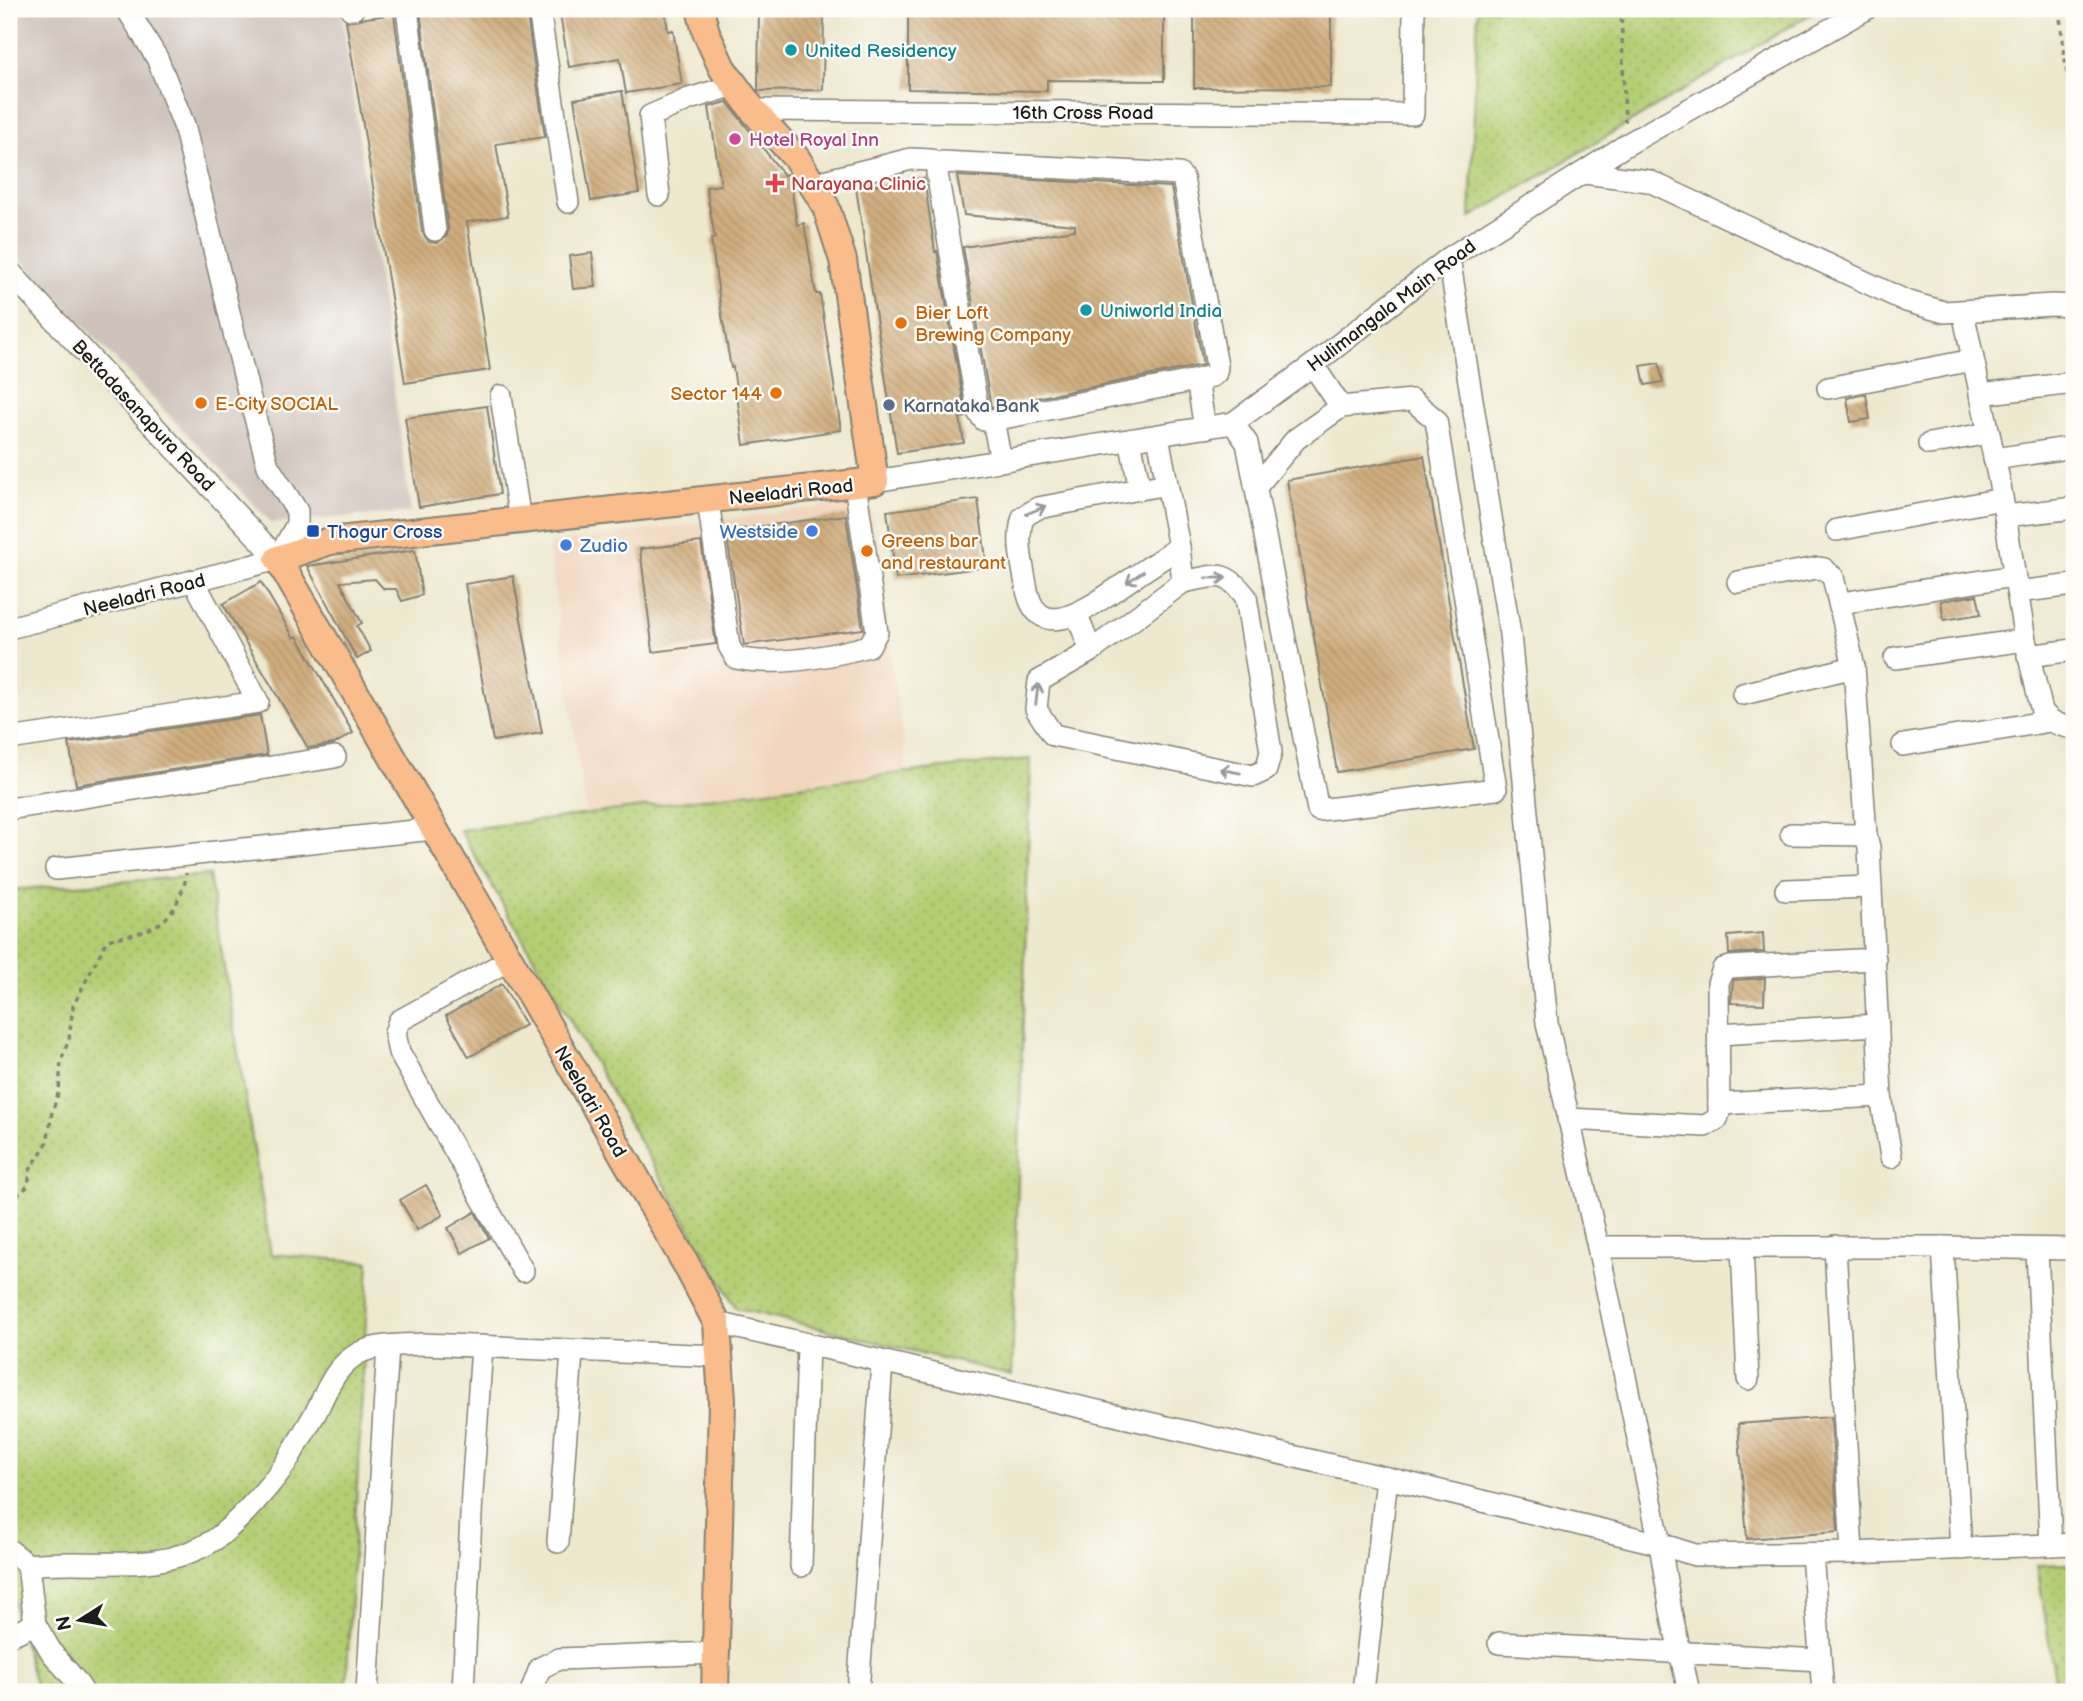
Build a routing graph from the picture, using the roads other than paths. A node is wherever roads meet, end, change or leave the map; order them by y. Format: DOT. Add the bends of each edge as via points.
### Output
graph roads {
  1 [pos="127,9"];
  2 [pos="407,9"];
  3 [pos="539,9"];
  4 [pos="700,9"];
  5 [pos="1414,9"];
  6 [pos="1866,9"];
  7 [pos="735,85"];
  8 [pos="753,110"];
  9 [pos="937,166"];
  10 [pos="1584,173"];
  11 [pos="812,184"];
  12 [pos="659,195"];
  13 [pos="568,202"];
  14 [pos="435,230"];
  15 [pos="1449,258"];
  16 [pos="9,271"];
  17 [pos="2074,306"];
  18 [pos="1963,312"];
  19 [pos="1973,360"];
  20 [pos="1313,365"];
  21 [pos="1197,380"];
  22 [pos="2074,383"];
  23 [pos="1828,388"];
  24 [pos="1980,394"];
  25 [pos="501,396"];
  26 [pos="1341,407"];
  27 [pos="993,420"];
  28 [pos="1233,424"];
  29 [pos="1205,428"];
  30 [pos="1989,433"];
  31 [pos="1158,436"];
  32 [pos="1130,440"];
  33 [pos="1929,444"];
  34 [pos="2074,447"];
  35 [pos="1994,459"];
  36 [pos="1001,461"];
  37 [pos="865,483"];
  38 [pos="1167,484"];
  39 [pos="1256,487"];
  40 [pos="1140,489"];
  41 [pos="708,500"];
  42 [pos="2003,508"];
  43 [pos="2074,508"];
  44 [pos="520,520"];
  45 [pos="1837,530"];
  46 [pos="1179,547"];
  47 [pos="278,559"];
  48 [pos="194,580"];
  49 [pos="1183,582"];
  50 [pos="1738,582"];
  51 [pos="2016,584"];
  52 [pos="2074,585"];
  53 [pos="1840,603"];
  54 [pos="1077,615"];
  55 [pos="9,628"];
  56 [pos="2027,648"];
  57 [pos="2074,650"];
  58 [pos="1091,651"];
  59 [pos="1895,658"];
  60 [pos="1853,667"];
  61 [pos="1743,694"];
  62 [pos="2050,721"];
  63 [pos="2074,728"];
  64 [pos="9,739"];
  65 [pos="1903,745"];
  66 [pos="335,757"];
  67 [pos="9,809"];
  68 [pos="433,829"];
  69 [pos="1791,834"];
  70 [pos="1866,835"];
  71 [pos="56,869"];
  72 [pos="1871,887"];
  73 [pos="1786,890"];
  74 [pos="1875,959"];
  75 [pos="509,960"];
  76 [pos="1878,1025"];
  77 [pos="1719,1034"];
  78 [pos="1881,1096"];
  79 [pos="1719,1104"];
  80 [pos="1568,1119"];
  81 [pos="1891,1157"];
  82 [pos="1598,1247"];
  83 [pos="1742,1247"];
  84 [pos="1835,1247"];
  85 [pos="1943,1247"];
  86 [pos="2074,1249"];
  87 [pos="2037,1250"];
  88 [pos="523,1271"];
  89 [pos="717,1323"];
  90 [pos="807,1344"];
  91 [pos="388,1346"];
  92 [pos="482,1346"];
  93 [pos="572,1352"];
  94 [pos="720,1356"];
  95 [pos="882,1363"];
  96 [pos="1748,1379"];
  97 [pos="1387,1478"];
  98 [pos="558,1542"];
  99 [pos="1660,1544"];
  100 [pos="2074,1544"];
  101 [pos="2051,1545"];
  102 [pos="1961,1549"];
  103 [pos="9,1550"];
  104 [pos="1812,1553"];
  105 [pos="1852,1553"];
  106 [pos="28,1566"];
  107 [pos="802,1566"];
  108 [pos="35,1624"];
  109 [pos="9,1636"];
  110 [pos="1499,1643"];
  111 [pos="716,1653"];
  112 [pos="1681,1654"];
  113 [pos="1820,1660"];
  114 [pos="83,1692"];
  115 [pos="367,1692"];
  116 [pos="463,1692"];
  117 [pos="531,1692"];
  118 [pos="715,1692"];
  119 [pos="858,1692"];
  120 [pos="1363,1692"];
  121 [pos="1689,1692"];
  122 [pos="1823,1692"];
  1 -- 47 [label="street" via="157,58 184,125 268,466 298,511 297,524"];
  2 -- 14 [label="street"];
  3 -- 13 [label="street"];
  4 -- 7 [label="main road, Neeladri Road" via="705,32"];
  5 -- 8 [label="street, 16th Cross Road" via="1413,114"];
  6 -- 10 [label="street, Hulimangala Main Road"];
  7 -- 8 [label="main road, Neeladri Road"];
  7 -- 12 [label="street" via="650,116"];
  8 -- 11 [label="main road, Neeladri Road" via="797,159"];
  9 -- 11 [label="street" via="931,160 911,159"];
  9 -- 21 [label="street" via="942,162 1180,174 1217,366 1212,376"];
  9 -- 27 [label="street" via="978,412 984,420"];
  10 -- 15 [label="street, Hulimangala Main Road"];
  10 -- 18 [label="street" via="1649,181 1906,301 1944,312"];
  11 -- 37 [label="main road, Neeladri Road" via="826,207 843,261"];
  15 -- 20 [label="street, Hulimangala Main Road"];
  15 -- 80 [label="street" via="1510,634 1547,1023"];
  16 -- 47 [label="street, Bettadasanapura Road"];
  17 -- 18 [label="street"];
  18 -- 19 [label="street"];
  19 -- 23 [label="street"];
  19 -- 24 [label="street"];
  20 -- 26 [label="street"];
  20 -- 28 [label="street, Hulimangala Main Road"];
  21 -- 27 [label="street"];
  21 -- 29 [label="street"];
  22 -- 24 [label="street"];
  24 -- 30 [label="street"];
  25 -- 44 [label="street"];
  26 -- 39 [label="street" via="1296,439"];
  26 -- 39 [label="street" via="1412,400 1436,420 1496,789 1318,810"];
  27 -- 36 [label="street"];
  28 -- 29 [label="street, Hulimangala Main Road"];
  28 -- 39 [label="street" via="1247,443"];
  29 -- 31 [label="street, Hulimangala Main Road"];
  30 -- 33 [label="street"];
  30 -- 35 [label="street"];
  31 -- 32 [label="street, Hulimangala Main Road"];
  31 -- 38 [label="street"];
  32 -- 36 [label="street, Hulimangala Main Road"];
  32 -- 40 [label="street"];
  34 -- 35 [label="street"];
  35 -- 42 [label="street"];
  36 -- 37 [label="street, Hulimangala Main Road"];
  37 -- 41 [label="main road, Neeladri Road"];
  37 -- 41 [label="street" via="877,632 869,646 772,662 736,658 729,646"];
  38 -- 40 [label="street"];
  38 -- 46 [label="street"];
  54 -- 40 [label="street, one-way" via="1051,619 1036,612 1028,596 1017,535 1023,517 1038,508"];
  41 -- 44 [label="main road, Neeladri Road"];
  42 -- 43 [label="street"];
  42 -- 45 [label="street"];
  42 -- 51 [label="street"];
  44 -- 47 [label="main road, Neeladri Road" via="330,541"];
  46 -- 49 [label="street"];
  46 -- 54 [label="street, one-way"];
  47 -- 48 [label="street, Neeladri Road"];
  47 -- 68 [label="main road, Neeladri Road"];
  48 -- 55 [label="street, Neeladri Road"];
  48 -- 64 [label="street" via="258,702"];
  49 -- 58 [label="street"];
  49 -- 58 [label="street, one-way" via="1216,576 1233,579 1246,597 1271,752 1266,770 1253,776 1053,735 1035,709 1039,681"];
  50 -- 53 [label="street" via="1824,569 1836,583"];
  51 -- 52 [label="street"];
  51 -- 53 [label="street"];
  51 -- 56 [label="street"];
  53 -- 60 [label="street"];
  54 -- 58 [label="street"];
  56 -- 57 [label="street"];
  56 -- 59 [label="street"];
  56 -- 62 [label="street" via="2042,711"];
  60 -- 61 [label="street"];
  60 -- 70 [label="street"];
  62 -- 63 [label="street"];
  62 -- 65 [label="street"];
  66 -- 67 [label="street"];
  68 -- 71 [label="street"];
  68 -- 75 [label="main road, Neeladri Road"];
  69 -- 70 [label="street"];
  70 -- 72 [label="street"];
  72 -- 73 [label="street"];
  72 -- 74 [label="street"];
  74 -- 76 [label="street"];
  74 -- 77 [label="street" via="1723,970 1718,983"];
  75 -- 88 [label="street" via="399,1021 395,1033 399,1052"];
  75 -- 89 [label="main road, Neeladri Road"];
  76 -- 77 [label="street"];
  76 -- 78 [label="street"];
  77 -- 79 [label="street"];
  78 -- 79 [label="street"];
  78 -- 81 [label="street"];
  79 -- 80 [label="street" via="1717,1119 1705,1126"];
  80 -- 82 [label="street"];
  82 -- 83 [label="street"];
  82 -- 99 [label="street"];
  83 -- 84 [label="street"];
  83 -- 96 [label="street"];
  84 -- 85 [label="street"];
  84 -- 105 [label="street"];
  85 -- 87 [label="street"];
  85 -- 102 [label="street"];
  86 -- 87 [label="street"];
  87 -- 101 [label="street"];
  89 -- 90 [label="street"];
  89 -- 94 [label="main road, Neeladri Road"];
  90 -- 95 [label="street"];
  90 -- 107 [label="street"];
  91 -- 92 [label="street"];
  91 -- 106 [label="street" via="359,1353 336,1374 287,1461 233,1525 213,1541 155,1561"];
  91 -- 115 [label="street"];
  92 -- 93 [label="street"];
  92 -- 116 [label="street"];
  93 -- 94 [label="street"];
  93 -- 98 [label="street"];
  94 -- 111 [label="main road, Neeladri Road"];
  95 -- 97 [label="street"];
  95 -- 119 [label="street"];
  97 -- 99 [label="street"];
  97 -- 120 [label="street"];
  99 -- 104 [label="street" via="1695,1555"];
  99 -- 112 [label="street"];
  100 -- 101 [label="street"];
  101 -- 102 [label="street"];
  102 -- 105 [label="street"];
  103 -- 106 [label="street"];
  104 -- 105 [label="street"];
  104 -- 113 [label="street"];
  106 -- 108 [label="street"];
  108 -- 109 [label="street"];
  108 -- 114 [label="street"];
  110 -- 112 [label="street"];
  111 -- 117 [label="street" via="559,1659 540,1668"];
  111 -- 118 [label="main road, Neeladri Road"];
  112 -- 113 [label="street"];
  112 -- 121 [label="street"];
  113 -- 122 [label="street"];
}
